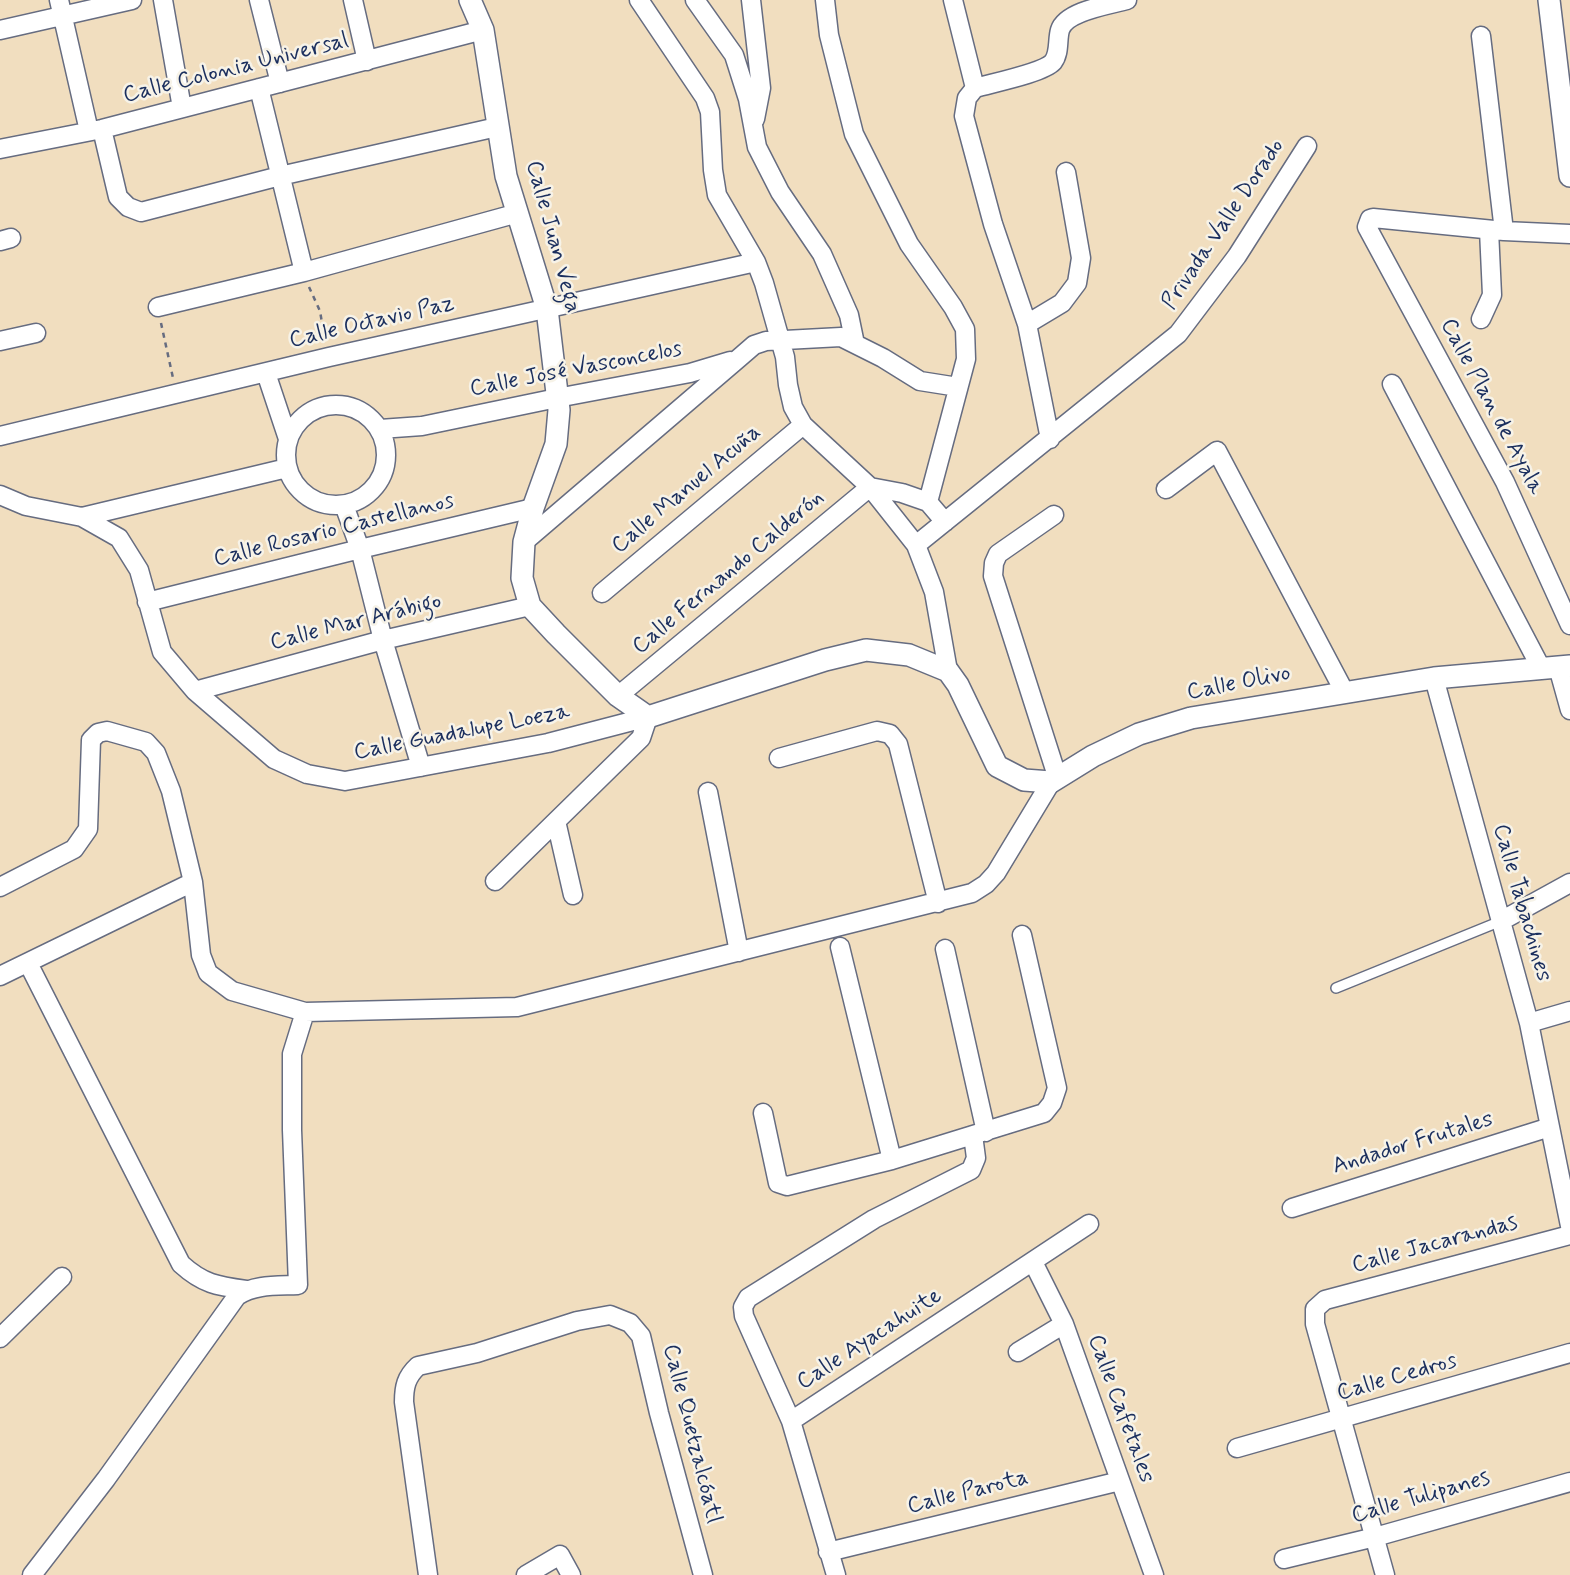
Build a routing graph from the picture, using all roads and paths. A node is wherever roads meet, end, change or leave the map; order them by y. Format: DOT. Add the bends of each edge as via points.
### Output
graph roads {
  1 [pos="132,0"];
  2 [pos="163,0"];
  3 [pos="259,0"];
  4 [pos="353,0"];
  5 [pos="470,0"];
  6 [pos="639,0"];
  7 [pos="695,0"];
  8 [pos="751,0"];
  9 [pos="825,0"];
  10 [pos="1127,0"];
  11 [pos="1549,0"];
  12 [pos="956,1"];
  13 [pos="61,7"];
  14 [pos="0,30"];
  15 [pos="482,30"];
  16 [pos="1481,36"];
  17 [pos="367,61"];
  18 [pos="1565,81"];
  19 [pos="280,83"];
  20 [pos="259,88"];
  21 [pos="975,88"];
  22 [pos="182,108"];
  23 [pos="753,125"];
  24 [pos="498,127"];
  25 [pos="96,130"];
  26 [pos="1307,146"];
  27 [pos="0,149"];
  28 [pos="1569,166"];
  29 [pos="1066,172"];
  30 [pos="280,176"];
  31 [pos="518,213"];
  32 [pos="1497,231"];
  33 [pos="1570,234"];
  34 [pos="756,262"];
  35 [pos="304,272"];
  36 [pos="158,307"];
  37 [pos="547,309"];
  38 [pos="1481,319"];
  39 [pos="1027,324"];
  40 [pos="36,333"];
  41 [pos="779,338"];
  42 [pos="0,341"];
  43 [pos="855,344"];
  44 [pos="329,358"];
  45 [pos="739,358"];
  46 [pos="266,373"];
  47 [pos="1392,384"];
  48 [pos="958,387"];
  49 [pos="176,395"];
  50 [pos="557,398"];
  51 [pos="803,425"];
  52 [pos="422,426"];
  53 [pos="380,429"];
  54 [pos="0,436"];
  55 [pos="288,439"];
  56 [pos="1050,439"];
  57 [pos="387,452"];
  58 [pos="287,468"];
  59 [pos="870,487"];
  60 [pos="1166,489"];
  61 [pos="0,495"];
  62 [pos="928,502"];
  63 [pos="344,505"];
  64 [pos="533,508"];
  65 [pos="1054,514"];
  66 [pos="82,517"];
  67 [pos="945,522"];
  68 [pos="524,542"];
  69 [pos="916,545"];
  70 [pos="360,549"];
  71 [pos="602,593"];
  72 [pos="147,603"];
  73 [pos="530,606"];
  74 [pos="1570,625"];
  75 [pos="383,640"];
  76 [pos="1556,667"];
  77 [pos="948,671"];
  78 [pos="1434,678"];
  79 [pos="195,691"];
  80 [pos="1344,691"];
  81 [pos="618,696"];
  82 [pos="1570,710"];
  83 [pos="648,717"];
  84 [pos="779,758"];
  85 [pos="421,767"];
  86 [pos="1054,779"];
  87 [pos="708,792"];
  88 [pos="556,821"];
  89 [pos="495,881"];
  90 [pos="193,882"];
  91 [pos="1570,883"];
  92 [pos="0,887"];
  93 [pos="573,895"];
  94 [pos="938,903"];
  95 [pos="1501,921"];
  96 [pos="1022,935"];
  97 [pos="840,947"];
  98 [pos="945,949"];
  99 [pos="739,952"];
  100 [pos="29,963"];
  101 [pos="0,976"];
  102 [pos="1336,988"];
  103 [pos="1570,1011"];
  104 [pos="305,1012"];
  105 [pos="1529,1023"];
  106 [pos="763,1113"];
  107 [pos="1550,1127"];
  108 [pos="979,1134"];
  109 [pos="1562,1146"];
  110 [pos="892,1160"];
  111 [pos="1292,1208"];
  112 [pos="1089,1224"];
  113 [pos="1570,1226"];
  114 [pos="1570,1235"];
  115 [pos="1034,1262"];
  116 [pos="62,1277"];
  117 [pos="247,1290"];
  118 [pos="1064,1324"];
  119 [pos="0,1338"];
  120 [pos="1018,1352"];
  121 [pos="1570,1353"];
  122 [pos="1342,1419"];
  123 [pos="792,1421"];
  124 [pos="1237,1448"];
  125 [pos="1120,1481"];
  126 [pos="1570,1482"];
  127 [pos="1375,1537"];
  128 [pos="828,1552"];
  129 [pos="1284,1559"];
  130 [pos="32,1575"];
  131 [pos="428,1575"];
  132 [pos="526,1575"];
  133 [pos="571,1575"];
  134 [pos="703,1575"];
  135 [pos="835,1575"];
  136 [pos="1154,1575"];
  137 [pos="1385,1575"];
  1 -- 13 [label="street"];
  2 -- 22 [label="street"];
  3 -- 19 [label="street"];
  4 -- 17 [label="street"];
  5 -- 15 [label="street, Calle Juan Vega"];
  6 -- 34 [label="street" via="705,98 717,195"];
  7 -- 23 [label="street" via="734,55"];
  8 -- 23 [label="street" via="761,88"];
  9 -- 48 [label="street" via="854,134 909,244 965,329 966,359"];
  10 -- 21 [label="street" via="1064,21 1053,61 1041,69"];
  11 -- 18 [label="street"];
  12 -- 21 [label="street"];
  13 -- 14 [label="street"];
  13 -- 25 [label="street"];
  15 -- 17 [label="street, Calle Colonia Universal"];
  15 -- 24 [label="street, Calle Juan Vega"];
  16 -- 32 [label="street"];
  17 -- 19 [label="street, Calle Colonia Universal"];
  18 -- 28 [label="street"];
  19 -- 20 [label="street, Calle Colonia Universal"];
  20 -- 22 [label="street, Calle Colonia Universal"];
  20 -- 30 [label="street"];
  21 -- 39 [label="street" via="967,98 964,116 993,224"];
  22 -- 25 [label="street, Calle Colonia Universal"];
  23 -- 43 [label="street" via="757,147 780,192 822,254 849,315"];
  24 -- 30 [label="street"];
  24 -- 31 [label="street, Calle Juan Vega"];
  25 -- 27 [label="street, Calle Colonia Universal"];
  25 -- 30 [label="street" via="118,197 141,212"];
  26 -- 56 [label="street, Privada Valle Dorado" via="1237,256 1178,334"];
  29 -- 39 [label="street" via="1081,258 1077,283 1062,303"];
  30 -- 35 [label="street"];
  31 -- 35 [label="street"];
  31 -- 37 [label="street, Calle Juan Vega"];
  32 -- 33 [label="street"];
  32 -- 38 [label="street" via="1492,295"];
  32 -- 74 [label="street, Calle Plan de Ayala" via="1373,218 1367,227 1505,482"];
  34 -- 37 [label="street, Calle Octavio Paz"];
  34 -- 41 [label="street"];
  35 -- 36 [label="street"];
  35 -- 44 [label="path" via="320,311"];
  36 -- 49 [label="path"];
  37 -- 44 [label="street, Calle Octavio Paz"];
  37 -- 50 [label="street, Calle Juan Vega"];
  39 -- 56 [label="street"];
  40 -- 42 [label="street"];
  41 -- 43 [label="street" via="841,337"];
  41 -- 45 [label="street" via="754,345"];
  41 -- 51 [label="street" via="793,407"];
  43 -- 48 [label="street" via="920,381"];
  44 -- 46 [label="street, Calle Octavio Paz"];
  45 -- 50 [label="street, Calle José Vasconcelos" via="690,373"];
  45 -- 68 [label="street"];
  46 -- 49 [label="street, Calle Octavio Paz"];
  46 -- 55 [label="street"];
  47 -- 76 [label="street"];
  48 -- 62 [label="street"];
  49 -- 54 [label="street, Calle Octavio Paz"];
  50 -- 52 [label="street, Calle José Vasconcelos"];
  50 -- 64 [label="street, Calle Juan Vega" via="556,444"];
  51 -- 59 [label="street"];
  51 -- 71 [label="street, Calle Manuel Acuña"];
  52 -- 53 [label="street, Calle José Vasconcelos"];
  52 -- 57 [label="street, Calle José Vasconcelos"];
  53 -- 55 [label="street" via="359,409 331,404 304,415"];
  53 -- 57 [label="street"];
  55 -- 58 [label="street"];
  56 -- 67 [label="street, Privada Valle Dorado"];
  57 -- 63 [label="street" via="383,476 367,496"];
  58 -- 63 [label="street" via="299,490 320,503"];
  58 -- 66 [label="street"];
  59 -- 62 [label="street"];
  59 -- 69 [label="street"];
  59 -- 81 [label="street, Calle Fernando Calderón"];
  60 -- 80 [label="street" via="1217,450"];
  61 -- 66 [label="street, Calle Guadalupe Loeza" via="26,506"];
  62 -- 67 [label="street"];
  63 -- 70 [label="street"];
  64 -- 68 [label="street, Calle Juan Vega"];
  64 -- 70 [label="street, Calle Rosario Castellanos"];
  65 -- 86 [label="street" via="998,554 993,576"];
  66 -- 72 [label="street, Calle Guadalupe Loeza" via="119,538 139,570"];
  67 -- 69 [label="street, Privada Valle Dorado"];
  68 -- 73 [label="street, Calle Juan Vega" via="522,578"];
  69 -- 77 [label="street" via="934,592"];
  70 -- 72 [label="street, Calle Rosario Castellanos"];
  70 -- 75 [label="street"];
  72 -- 79 [label="street, Calle Guadalupe Loeza" via="162,652"];
  73 -- 75 [label="street, Calle Mar Arábigo"];
  73 -- 81 [label="street"];
  75 -- 79 [label="street, Calle Mar Arábigo"];
  75 -- 85 [label="street"];
  76 -- 78 [label="street, Calle Olivo"];
  76 -- 82 [label="street"];
  77 -- 83 [label="street" via="909,655 866,650"];
  77 -- 86 [label="street" via="998,766 1024,780"];
  78 -- 80 [label="street, Calle Olivo"];
  78 -- 95 [label="street, Calle Tabachines"];
  79 -- 85 [label="street, Calle Guadalupe Loeza" via="274,759 307,774 345,781"];
  80 -- 86 [label="street, Calle Olivo" via="1191,718 1139,734"];
  81 -- 83 [label="street"];
  83 -- 85 [label="street, Calle Guadalupe Loeza" via="548,743"];
  83 -- 88 [label="street" via="641,738"];
  84 -- 94 [label="street" via="877,732 890,734 898,744"];
  86 -- 94 [label="street" via="986,884"];
  87 -- 99 [label="street"];
  88 -- 89 [label="street"];
  88 -- 93 [label="street"];
  90 -- 92 [label="street" via="171,791 156,753 146,742 107,731 91,740 88,829 74,849"];
  90 -- 100 [label="street"];
  90 -- 104 [label="street" via="201,956 208,973 232,990"];
  91 -- 95 [label="street"];
  94 -- 99 [label="street"];
  95 -- 102 [label="lane"];
  95 -- 105 [label="street, Calle Tabachines"];
  96 -- 108 [label="street" via="1057,1088 1044,1113"];
  97 -- 110 [label="street"];
  98 -- 108 [label="street"];
  99 -- 104 [label="street" via="517,1007"];
  100 -- 101 [label="street"];
  100 -- 117 [label="street" via="181,1264 212,1285"];
  103 -- 105 [label="street"];
  104 -- 117 [label="street" via="292,1054 298,1285"];
  105 -- 107 [label="street, Calle Tabachines"];
  106 -- 110 [label="street" via="782,1186"];
  107 -- 109 [label="street, Calle Tabachines"];
  107 -- 111 [label="street, Andador Frutales"];
  108 -- 110 [label="street"];
  108 -- 123 [label="street" via="971,1170 874,1219 748,1298 744,1316"];
  109 -- 113 [label="street, Calle Tabachines"];
  112 -- 115 [label="street, Calle Ayacahuite"];
  114 -- 122 [label="street, Calle Jacarandas" via="1325,1300 1315,1309 1315,1324"];
  115 -- 118 [label="street, Calle Cafetales"];
  115 -- 123 [label="street, Calle Ayacahuite"];
  116 -- 119 [label="street"];
  117 -- 130 [label="street" via="237,1296"];
  118 -- 120 [label="street"];
  118 -- 125 [label="street, Calle Cafetales"];
  121 -- 122 [label="street, Calle Cedros"];
  122 -- 124 [label="street, Calle Cedros"];
  122 -- 127 [label="street"];
  123 -- 128 [label="street, Calle Ayacahuite"];
  125 -- 128 [label="street, Calle Parota"];
  125 -- 136 [label="street, Calle Cafetales"];
  126 -- 127 [label="street, Calle Tulipanes"];
  127 -- 129 [label="street, Calle Tulipanes"];
  127 -- 137 [label="street"];
  128 -- 135 [label="street, Calle Ayacahuite"];
  131 -- 134 [label="street, Calle Quetzalcóatl" via="404,1402 412,1372 418,1366 610,1315 630,1323 641,1336"];
  132 -- 133 [label="street" via="560,1555"];
}
